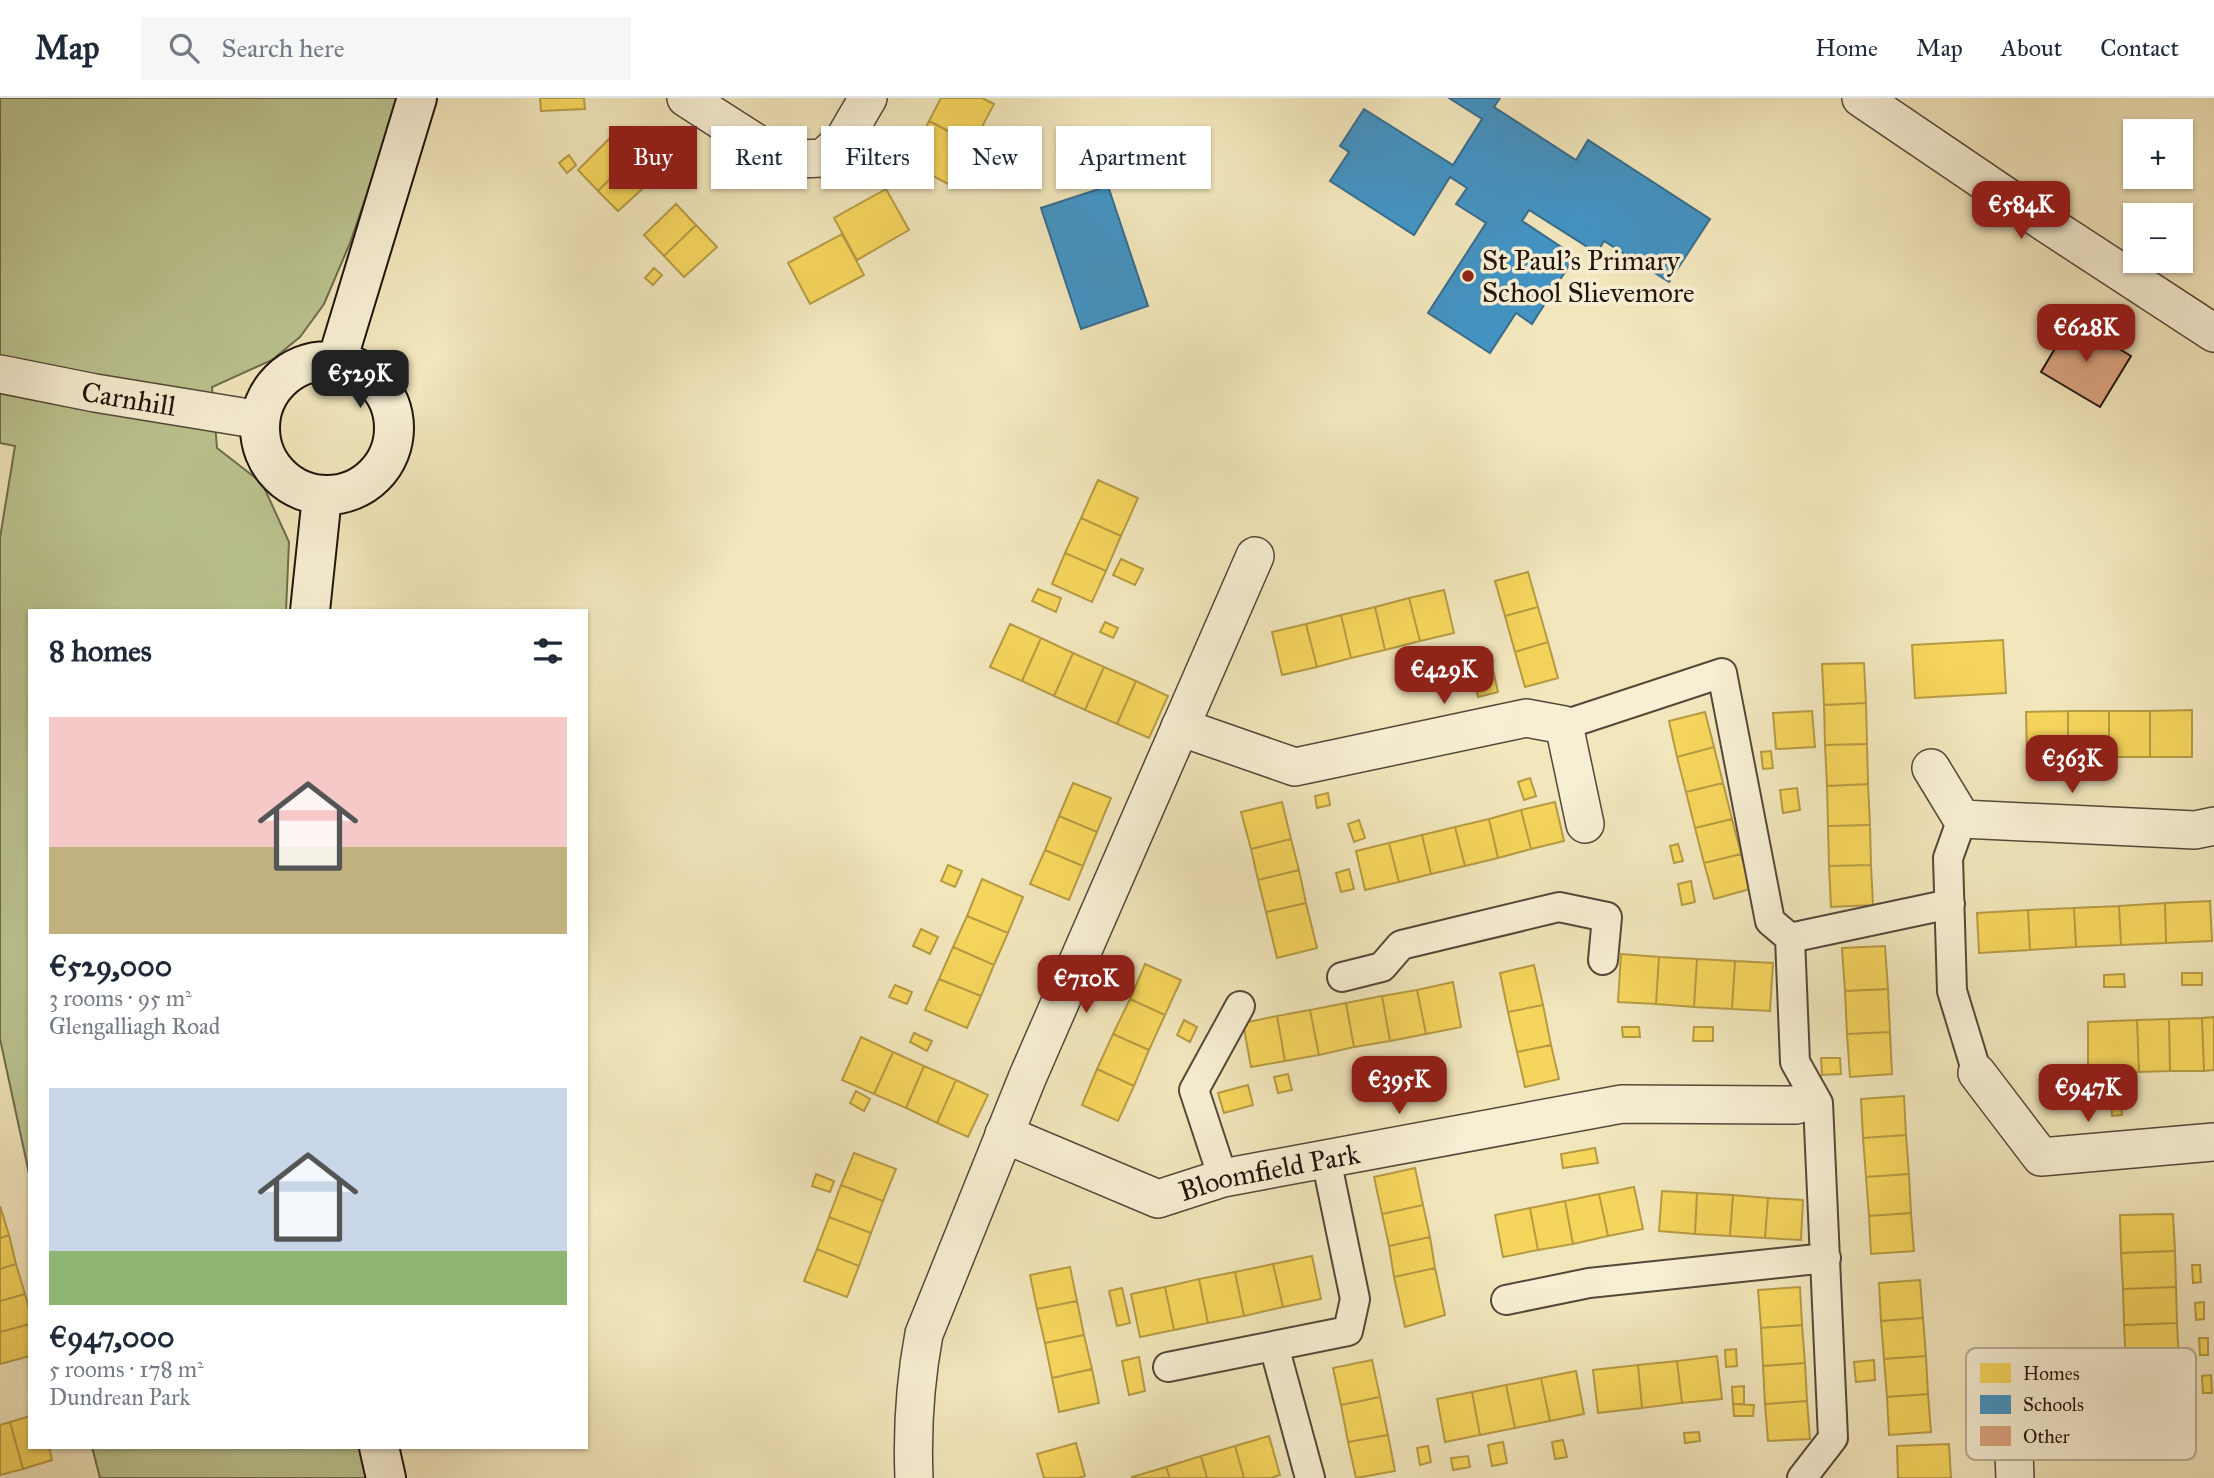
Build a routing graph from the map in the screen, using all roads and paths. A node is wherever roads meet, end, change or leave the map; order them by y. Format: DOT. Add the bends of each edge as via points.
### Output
graph roads {
  1 [pos="417,98"];
  2 [pos="686,98"];
  3 [pos="868,98"];
  4 [pos="1861,98"];
  5 [pos="2214,333"];
  6 [pos="337,361"];
  7 [pos="0,374"];
  8 [pos="260,420"];
  9 [pos="322,496"];
  10 [pos="1255,556"];
  11 [pos="310,609"];
  12 [pos="1564,725"];
  13 [pos="1180,727"];
  14 [pos="1931,768"];
  15 [pos="1962,819"];
  16 [pos="1585,824"];
  17 [pos="2214,826"];
  18 [pos="1950,904"];
  19 [pos="1790,938"];
  20 [pos="1603,960"];
  21 [pos="1342,977"];
  22 [pos="1240,1006"];
  23 [pos="1976,1073"];
  24 [pos="1807,1104"];
  25 [pos="1004,1134"];
  26 [pos="2214,1142"];
  27 [pos="1326,1159"];
  28 [pos="1223,1178"];
  29 [pos="1826,1258"];
  30 [pos="1506,1300"];
  31 [pos="1275,1346"];
  32 [pos="1168,1367"];
  33 [pos="379,1449"];
  34 [pos="2014,1460"];
  35 [pos="386,1478"];
  36 [pos="914,1478"];
  37 [pos="1310,1478"];
  38 [pos="1802,1478"];
  39 [pos="2015,1478"];
  1 -- 6 [label="main road"];
  2 -- 3 [label="street" via="767,150 797,159 823,158 844,139"];
  4 -- 5 [label="street"];
  6 -- 8 [label="main road" via="296,367 279,380 267,396"];
  6 -- 9 [label="main road" via="358,367 376,380 395,420 393,442 374,477 341,495"];
  7 -- 8 [label="street, Carnhill"];
  8 -- 9 [label="main road" via="267,460 281,478 300,491"];
  9 -- 11 [label="main road"];
  10 -- 13 [label="street"];
  12 -- 13 [label="street" via="1526,718 1295,767"];
  12 -- 16 [label="street"];
  12 -- 19 [label="street" via="1722,673 1770,921"];
  13 -- 25 [label="street"];
  14 -- 15 [label="street"];
  15 -- 17 [label="street" via="2194,830"];
  15 -- 18 [label="street" via="1948,858"];
  18 -- 19 [label="street"];
  18 -- 23 [label="street" via="1952,991"];
  19 -- 24 [label="street" via="1796,1062"];
  20 -- 21 [label="street" via="1608,917 1559,907 1401,945 1382,967"];
  22 -- 28 [label="street" via="1194,1090"];
  23 -- 26 [label="street" via="2041,1157"];
  24 -- 27 [label="street, Bloomfield Park" via="1622,1104"];
  24 -- 29 [label="street"];
  25 -- 28 [label="street, Bloomfield Park" via="1158,1199"];
  25 -- 36 [label="street" via="924,1334 912,1439"];
  27 -- 28 [label="street, Bloomfield Park"];
  27 -- 31 [label="street" via="1355,1300 1348,1331"];
  29 -- 30 [label="street" via="1588,1283"];
  29 -- 38 [label="street" via="1833,1438"];
  31 -- 32 [label="street"];
  31 -- 37 [label="street"];
  33 -- 35 [label="main road"];
  34 -- 39 [label="street"];
}
